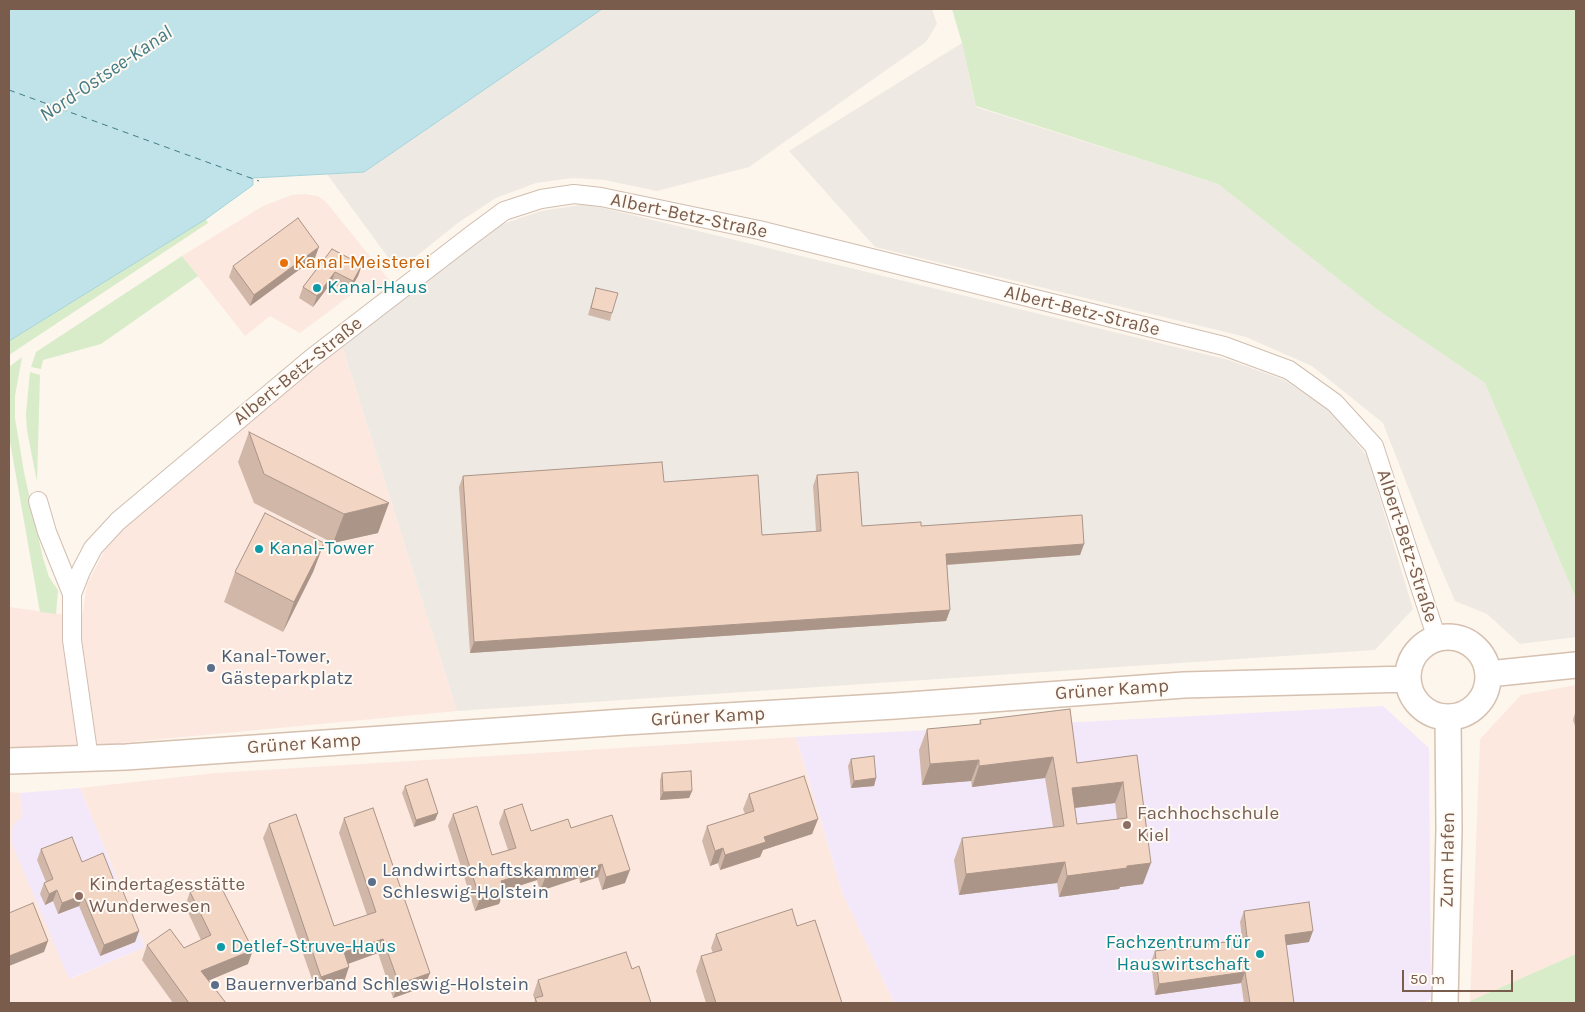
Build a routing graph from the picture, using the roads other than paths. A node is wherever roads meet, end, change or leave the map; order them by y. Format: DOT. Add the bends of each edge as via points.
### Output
graph roads {
  1 [pos="38,501"];
  2 [pos="72,594"];
  3 [pos="1438,638"];
  4 [pos="1576,665"];
  5 [pos="1488,674"];
  6 [pos="1408,679"];
  7 [pos="1448,717"];
  8 [pos="89,759"];
  9 [pos="9,761"];
  10 [pos="1445,1003"];
  1 -- 2 [label="street"];
  2 -- 3 [label="street, Albert-Betz-Straße" via="93,548 118,521 312,358 504,211 540,199 574,194 758,230 1224,346 1290,370 1335,403 1374,446"];
  2 -- 8 [label="street, Albert-Betz-Straße" via="72,640"];
  3 -- 5 [label="street" via="1466,642 1477,650"];
  3 -- 6 [label="street" via="1418,651 1410,663"];
  4 -- 5 [label="street"];
  5 -- 7 [label="street" via="1481,700 1461,715"];
  6 -- 7 [label="street" via="1410,691 1425,710 1436,716"];
  6 -- 8 [label="street, Grüner Kamp" via="1184,685"];
  7 -- 10 [label="street, Zum Hafen"];
  8 -- 9 [label="street, Grüner Kamp"];
}
